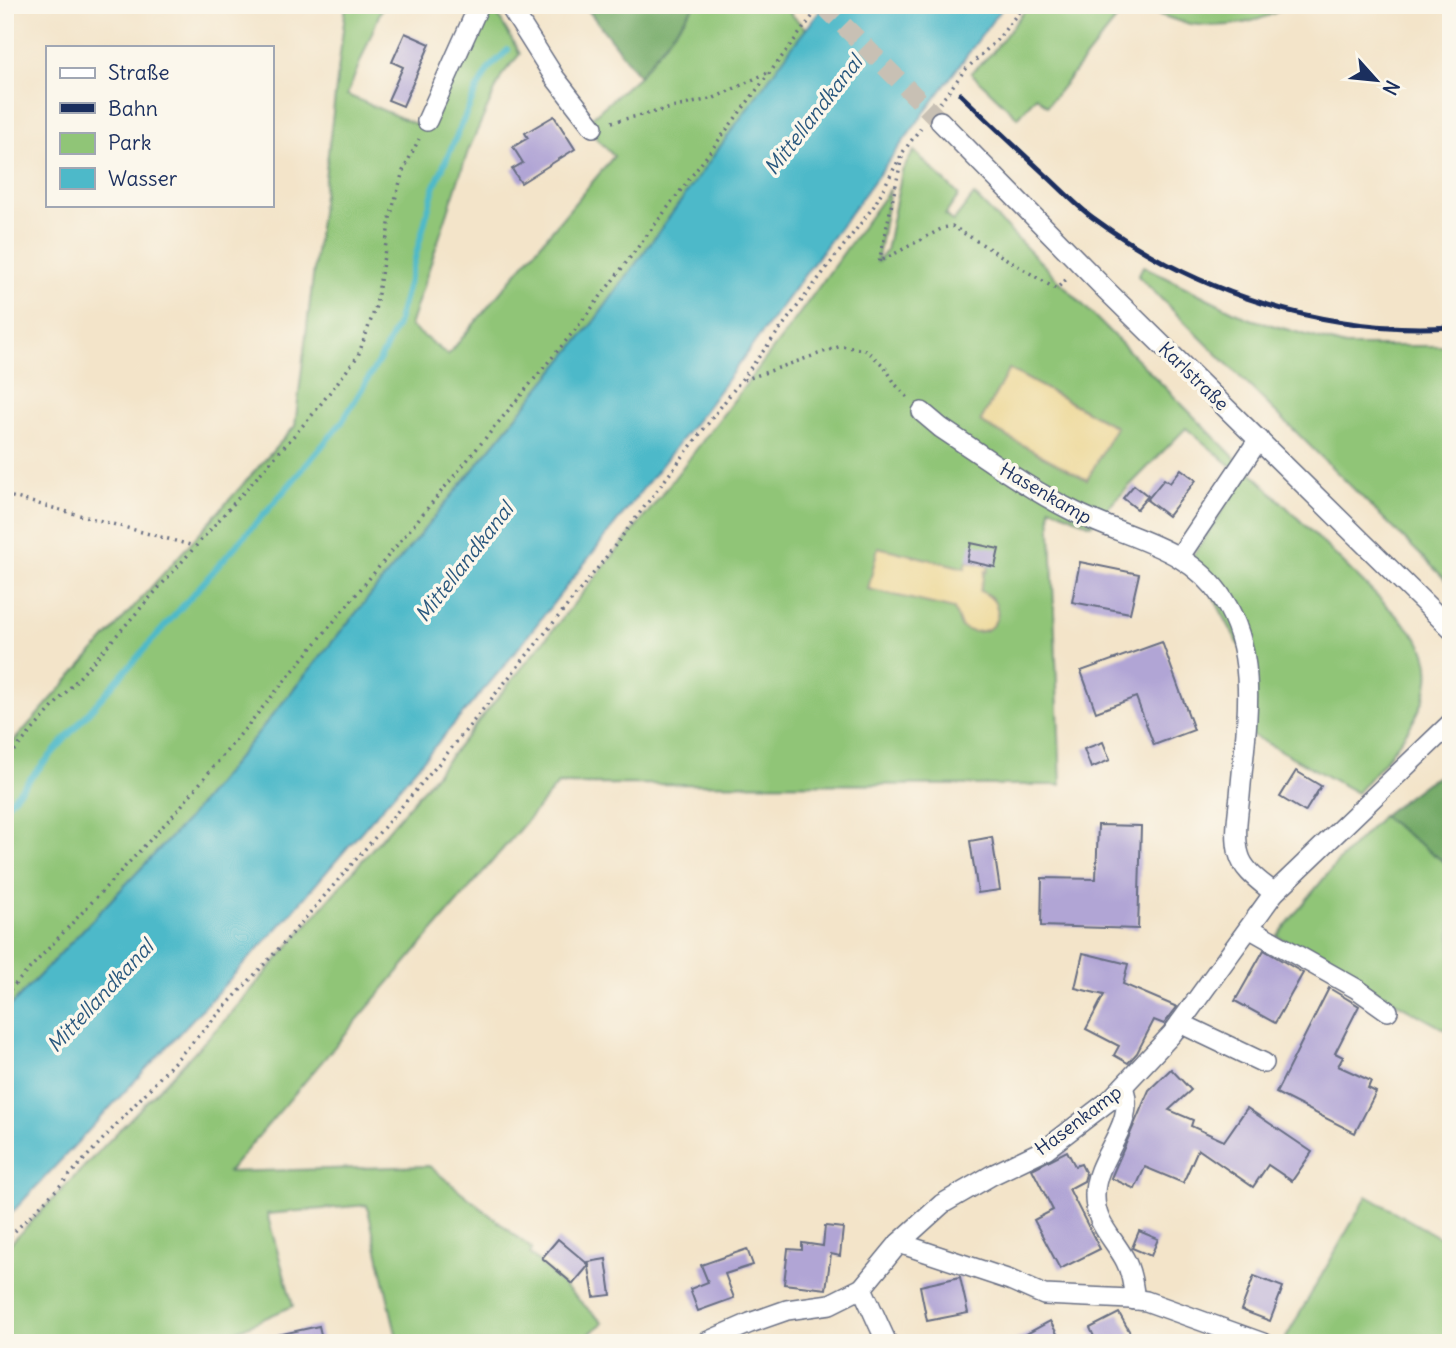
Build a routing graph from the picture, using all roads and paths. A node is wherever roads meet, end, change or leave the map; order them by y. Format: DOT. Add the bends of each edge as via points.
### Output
graph roads {
  1 [pos="479,5"];
  2 [pos="509,5"];
  3 [pos="821,5"];
  4 [pos="1024,5"];
  5 [pos="770,72"];
  6 [pos="933,118"];
  7 [pos="427,121"];
  8 [pos="593,127"];
  9 [pos="903,152"];
  10 [pos="1064,281"];
  11 [pos="742,380"];
  12 [pos="922,412"];
  13 [pos="1259,439"];
  14 [pos="5,495"];
  15 [pos="194,546"];
  16 [pos="1180,556"];
  17 [pos="1451,629"];
  18 [pos="1451,723"];
  19 [pos="5,761"];
  20 [pos="1274,893"];
  21 [pos="1249,928"];
  22 [pos="5,995"];
  23 [pos="1388,1011"];
  24 [pos="1180,1024"];
  25 [pos="1264,1063"];
  26 [pos="1123,1087"];
  27 [pos="5,1241"];
  28 [pos="899,1242"];
  29 [pos="862,1288"];
  30 [pos="1135,1300"];
  31 [pos="704,1343"];
  32 [pos="887,1343"];
  33 [pos="1263,1343"];
  1 -- 7 [label="street"];
  2 -- 8 [label="street" via="555,78"];
  3 -- 5 [label="path"];
  4 -- 6 [label="path" via="998,39 964,71"];
  5 -- 8 [label="path" via="714,98"];
  5 -- 22 [label="path" via="579,325 177,811"];
  6 -- 9 [label="path"];
  6 -- 13 [label="street, Karlstraße"];
  7 -- 15 [label="path" via="403,171 390,218 376,306 358,356 313,414"];
  9 -- 10 [label="path" via="879,262 952,226 1056,289"];
  9 -- 11 [label="path" via="874,206"];
  11 -- 12 [label="path" via="841,346 866,350"];
  11 -- 27 [label="path" via="441,761 283,944"];
  12 -- 16 [label="street, Hasenkamp" via="1074,512"];
  13 -- 16 [label="street"];
  13 -- 17 [label="street, Karlstraße"];
  14 -- 15 [label="path"];
  15 -- 19 [label="path"];
  16 -- 20 [label="street, Hasenkamp" via="1203,573 1238,629 1247,667 1248,705 1239,855 1250,873"];
  18 -- 20 [label="street, Hasenkamp"];
  20 -- 21 [label="street, Hasenkamp"];
  21 -- 23 [label="street"];
  21 -- 24 [label="street, Hasenkamp"];
  24 -- 25 [label="street"];
  24 -- 26 [label="street, Hasenkamp"];
  26 -- 28 [label="street, Hasenkamp" via="1046,1149 942,1204"];
  26 -- 30 [label="street" via="1128,1099 1126,1112 1104,1157 1094,1194 1096,1214 1124,1258"];
  28 -- 29 [label="street, Hasenkamp"];
  28 -- 30 [label="street" via="1044,1295"];
  29 -- 31 [label="street, Hasenkamp" via="830,1304 787,1310 750,1322"];
  29 -- 32 [label="street"];
  30 -- 33 [label="street"];
}
